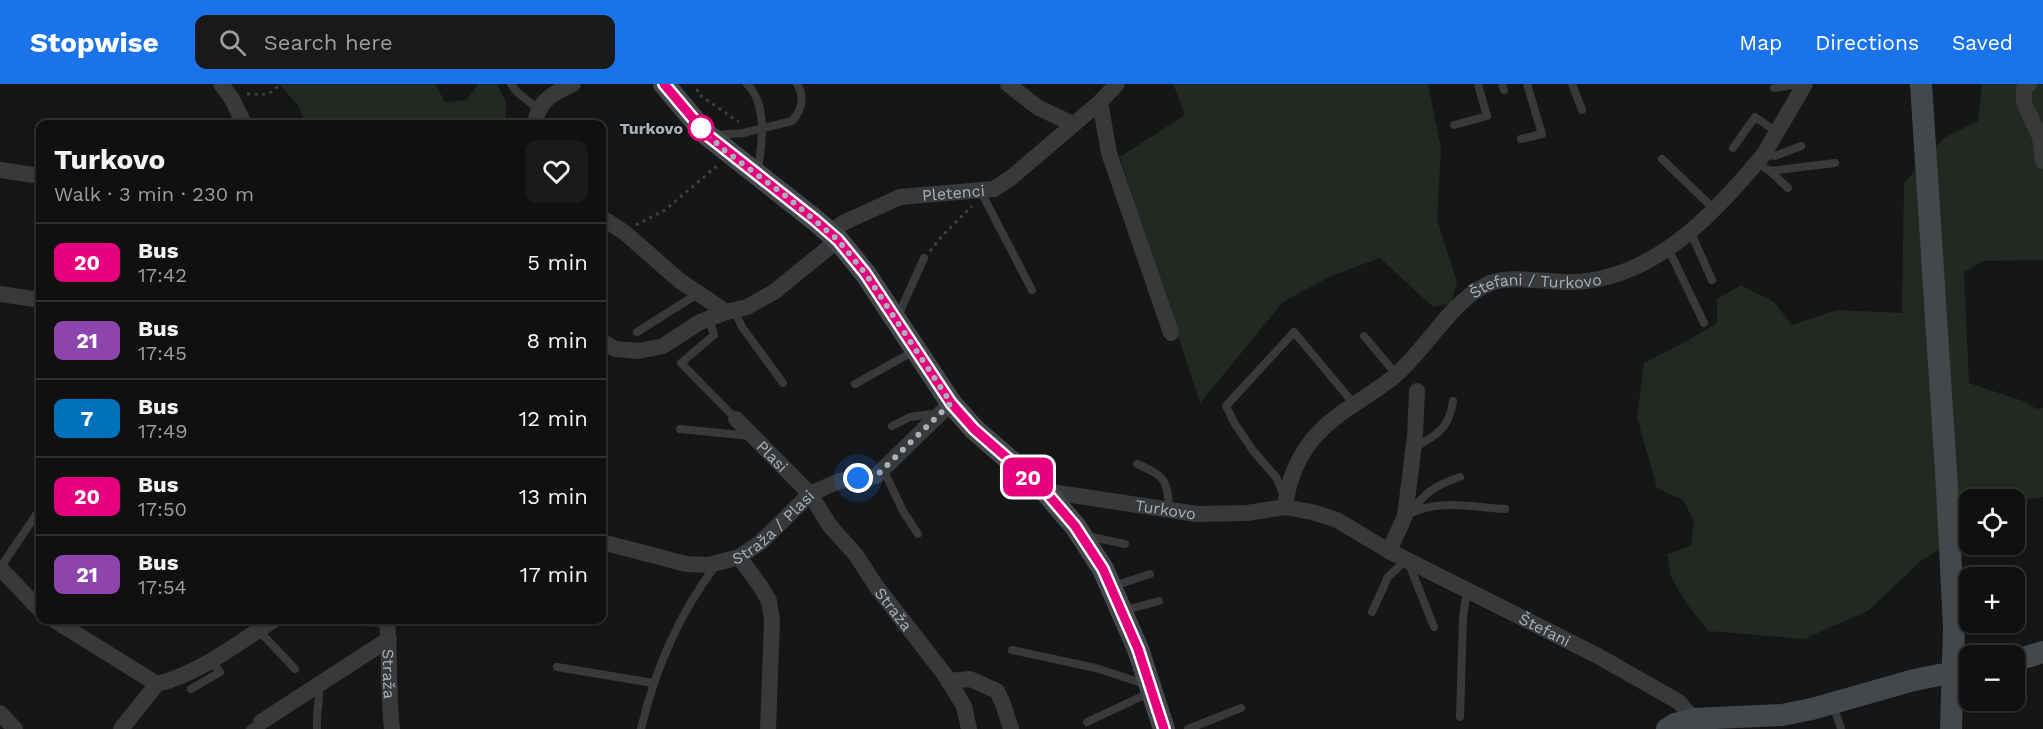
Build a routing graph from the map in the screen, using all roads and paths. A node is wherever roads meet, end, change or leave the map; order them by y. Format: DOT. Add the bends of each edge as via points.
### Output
graph roads {
  1 [pos="221,84"];
  2 [pos="279,84"];
  3 [pos="511,84"];
  4 [pos="573,84"];
  5 [pos="664,84"];
  6 [pos="747,84"];
  7 [pos="797,84"];
  8 [pos="1008,84"];
  9 [pos="1118,84"];
  10 [pos="1478,84"];
  11 [pos="1527,84"];
  12 [pos="1572,84"];
  13 [pos="1803,84"];
  14 [pos="1921,84"];
  15 [pos="2029,84"];
  16 [pos="1774,88"];
  17 [pos="698,89"];
  18 [pos="249,93"];
  19 [pos="1100,102"];
  20 [pos="1582,111"];
  21 [pos="536,117"];
  22 [pos="242,120"];
  23 [pos="740,124"];
  24 [pos="1073,124"];
  25 [pos="1454,125"];
  26 [pos="761,128"];
  27 [pos="1777,132"];
  28 [pos="706,134"];
  29 [pos="1521,140"];
  30 [pos="1801,146"];
  31 [pos="1733,148"];
  32 [pos="1662,159"];
  33 [pos="2043,161"];
  34 [pos="1764,162"];
  35 [pos="721,163"];
  36 [pos="1834,163"];
  37 [pos="0,170"];
  38 [pos="36,175"];
  39 [pos="757,175"];
  40 [pos="1788,188"];
  41 [pos="981,192"];
  42 [pos="1714,209"];
  43 [pos="606,221"];
  44 [pos="629,228"];
  45 [pos="1690,231"];
  46 [pos="834,236"];
  47 [pos="1668,248"];
  48 [pos="924,258"];
  49 [pos="1712,280"];
  50 [pos="1032,290"];
  51 [pos="699,293"];
  52 [pos="0,294"];
  53 [pos="36,299"];
  54 [pos="730,311"];
  55 [pos="709,319"];
  56 [pos="897,319"];
  57 [pos="1704,323"];
  58 [pos="637,333"];
  59 [pos="1171,333"];
  60 [pos="1364,336"];
  61 [pos="606,343"];
  62 [pos="916,350"];
  63 [pos="1396,374"];
  64 [pos="783,383"];
  65 [pos="855,384"];
  66 [pos="1418,391"];
  67 [pos="1453,401"];
  68 [pos="1354,404"];
  69 [pos="947,408"];
  70 [pos="736,419"];
  71 [pos="892,426"];
  72 [pos="680,429"];
  73 [pos="753,436"];
  74 [pos="1413,448"];
  75 [pos="1137,464"];
  76 [pos="883,469"];
  77 [pos="1460,477"];
  78 [pos="1045,491"];
  79 [pos="810,494"];
  80 [pos="1285,503"];
  81 [pos="1505,509"];
  82 [pos="1169,510"];
  83 [pos="36,514"];
  84 [pos="1408,515"];
  85 [pos="918,534"];
  86 [pos="1080,534"];
  87 [pos="606,543"];
  88 [pos="1125,544"];
  89 [pos="1389,551"];
  90 [pos="739,557"];
  91 [pos="1407,560"];
  92 [pos="718,562"];
  93 [pos="0,568"];
  94 [pos="1150,573"];
  95 [pos="1111,587"];
  96 [pos="1467,590"];
  97 [pos="1159,601"];
  98 [pos="36,606"];
  99 [pos="1121,611"];
  100 [pos="1372,612"];
  101 [pos="60,624"];
  102 [pos="255,624"];
  103 [pos="358,624"];
  104 [pos="388,627"];
  105 [pos="1434,627"];
  106 [pos="1954,636"];
  107 [pos="1964,645"];
  108 [pos="1012,650"];
  109 [pos="2043,652"];
  110 [pos="2025,658"];
  111 [pos="211,659"];
  112 [pos="1959,661"];
  113 [pos="557,667"];
  114 [pos="295,669"];
  115 [pos="1959,671"];
  116 [pos="1914,680"];
  117 [pos="948,681"];
  118 [pos="1959,681"];
  119 [pos="653,683"];
  120 [pos="157,684"];
  121 [pos="319,685"];
  122 [pos="191,689"];
  123 [pos="1151,689"];
  124 [pos="1833,703"];
  125 [pos="1241,708"];
  126 [pos="0,713"];
  127 [pos="1460,717"];
  128 [pos="1693,719"];
  129 [pos="1087,722"];
  130 [pos="1951,722"];
  131 [pos="262,723"];
  132 [pos="15,729"];
  133 [pos="121,729"];
  134 [pos="317,729"];
  135 [pos="392,729"];
  136 [pos="641,729"];
  137 [pos="768,729"];
  138 [pos="969,729"];
  139 [pos="1011,729"];
  140 [pos="1164,729"];
  141 [pos="1188,729"];
  142 [pos="1667,729"];
  143 [pos="1841,729"];
  1 -- 22 [label="street"];
  2 -- 18 [label="path" via="274,92"];
  3 -- 21 [label="lane"];
  4 -- 21 [label="street" via="554,93"];
  5 -- 28 [label="main road"];
  6 -- 26 [label="lane" via="757,97"];
  7 -- 26 [label="lane" via="802,97 797,115 785,124"];
  8 -- 24 [label="street" via="1037,107"];
  9 -- 19 [label="street, Pletenci"];
  10 -- 25 [label="lane" via="1487,117"];
  11 -- 29 [label="lane" via="1542,134"];
  12 -- 20 [label="lane"];
  13 -- 16 [label="lane"];
  13 -- 27 [label="street, Štefani / Turkovo"];
  14 -- 106 [label="main road"];
  15 -- 33 [label="street" via="2024,89 2024,103 2040,137"];
  17 -- 23 [label="path" via="698,94"];
  19 -- 24 [label="street, Pletenci"];
  19 -- 59 [label="street" via="1109,153"];
  24 -- 41 [label="street, Pletenci" via="1012,177"];
  26 -- 28 [label="lane" via="729,135"];
  26 -- 39 [label="lane"];
  27 -- 31 [label="lane" via="1755,117"];
  27 -- 34 [label="street, Štefani / Turkovo"];
  28 -- 39 [label="main road"];
  30 -- 34 [label="lane"];
  32 -- 42 [label="lane"];
  34 -- 36 [label="lane"];
  34 -- 40 [label="lane"];
  34 -- 42 [label="street, Štefani / Turkovo"];
  35 -- 44 [label="path" via="665,210"];
  37 -- 38 [label="street"];
  39 -- 46 [label="main road"];
  41 -- 46 [label="street, Pletenci" via="900,197 845,222"];
  41 -- 48 [label="path"];
  41 -- 50 [label="lane"];
  42 -- 45 [label="street, Štefani / Turkovo"];
  43 -- 51 [label="street"];
  45 -- 47 [label="street, Štefani / Turkovo"];
  45 -- 49 [label="lane"];
  46 -- 54 [label="street, Pletenci" via="774,292 747,307"];
  46 -- 56 [label="main road"];
  47 -- 57 [label="lane"];
  47 -- 63 [label="street, Štefani / Turkovo" via="1626,273 1593,281 1519,280 1486,284 1470,294"];
  48 -- 56 [label="lane"];
  51 -- 54 [label="street"];
  51 -- 58 [label="lane"];
  52 -- 53 [label="street"];
  54 -- 55 [label="street, Pletenci"];
  54 -- 64 [label="lane"];
  55 -- 61 [label="street, Pletenci" via="663,346 639,351 615,349"];
  55 -- 70 [label="lane" via="714,335 681,363"];
  56 -- 62 [label="main road"];
  60 -- 63 [label="lane"];
  62 -- 65 [label="lane"];
  62 -- 69 [label="main road"];
  63 -- 68 [label="street, Štefani / Turkovo"];
  66 -- 74 [label="street"];
  67 -- 74 [label="lane" via="1451,418 1436,435"];
  68 -- 80 [label="street, Štefani / Turkovo" via="1312,440 1296,465"];
  68 -- 80 [label="lane" via="1294,332 1226,406 1248,443 1276,477"];
  69 -- 71 [label="lane"];
  69 -- 76 [label="street, Straža / Plasi"];
  69 -- 78 [label="main road"];
  70 -- 73 [label="street, Plasi"];
  72 -- 73 [label="lane"];
  73 -- 79 [label="street, Plasi"];
  74 -- 84 [label="street"];
  75 -- 82 [label="lane" via="1158,473 1163,480"];
  76 -- 79 [label="street, Straža / Plasi" via="876,476 839,481"];
  76 -- 85 [label="lane"];
  77 -- 84 [label="lane" via="1428,492"];
  78 -- 82 [label="street, Turkovo"];
  78 -- 86 [label="main road"];
  79 -- 90 [label="street, Straža / Plasi" via="761,543"];
  79 -- 117 [label="street, Straža"];
  80 -- 82 [label="street, Turkovo" via="1247,513"];
  80 -- 89 [label="street, Štefani" via="1337,520"];
  81 -- 84 [label="lane" via="1441,504"];
  83 -- 93 [label="lane"];
  84 -- 89 [label="street"];
  86 -- 88 [label="lane"];
  86 -- 95 [label="main road"];
  87 -- 92 [label="street, Straža / Plasi" via="686,564"];
  89 -- 91 [label="street, Štefani"];
  90 -- 92 [label="street, Straža / Plasi"];
  90 -- 137 [label="street" via="769,601 772,620"];
  91 -- 96 [label="street, Štefani"];
  91 -- 100 [label="lane" via="1388,577"];
  91 -- 105 [label="lane"];
  92 -- 119 [label="lane" via="673,635"];
  93 -- 98 [label="street"];
  94 -- 95 [label="lane"];
  95 -- 99 [label="main road"];
  96 -- 127 [label="lane"];
  96 -- 128 [label="street, Štefani" via="1679,702"];
  97 -- 99 [label="lane"];
  99 -- 123 [label="main road"];
  101 -- 120 [label="street"];
  102 -- 111 [label="street"];
  102 -- 114 [label="lane"];
  103 -- 104 [label="lane"];
  104 -- 121 [label="street" via="364,653"];
  104 -- 135 [label="street, Straža"];
  106 -- 107 [label="main road"];
  106 -- 112 [label="main road"];
  108 -- 123 [label="lane" via="1096,668"];
  109 -- 110 [label="main road"];
  111 -- 120 [label="street"];
  111 -- 122 [label="lane" via="220,672"];
  113 -- 119 [label="lane"];
  115 -- 116 [label="main road"];
  116 -- 124 [label="main road"];
  116 -- 130 [label="main road" via="1936,693"];
  117 -- 138 [label="street, Straža" via="964,706"];
  117 -- 139 [label="street" via="970,679 997,691"];
  118 -- 130 [label="main road"];
  119 -- 136 [label="lane"];
  120 -- 133 [label="street"];
  121 -- 131 [label="street"];
  121 -- 134 [label="lane"];
  123 -- 129 [label="lane"];
  123 -- 140 [label="main road"];
  124 -- 128 [label="main road" via="1765,719"];
  124 -- 143 [label="lane"];
  125 -- 141 [label="lane"];
  126 -- 132 [label="street"];
  128 -- 142 [label="main road"];
}
